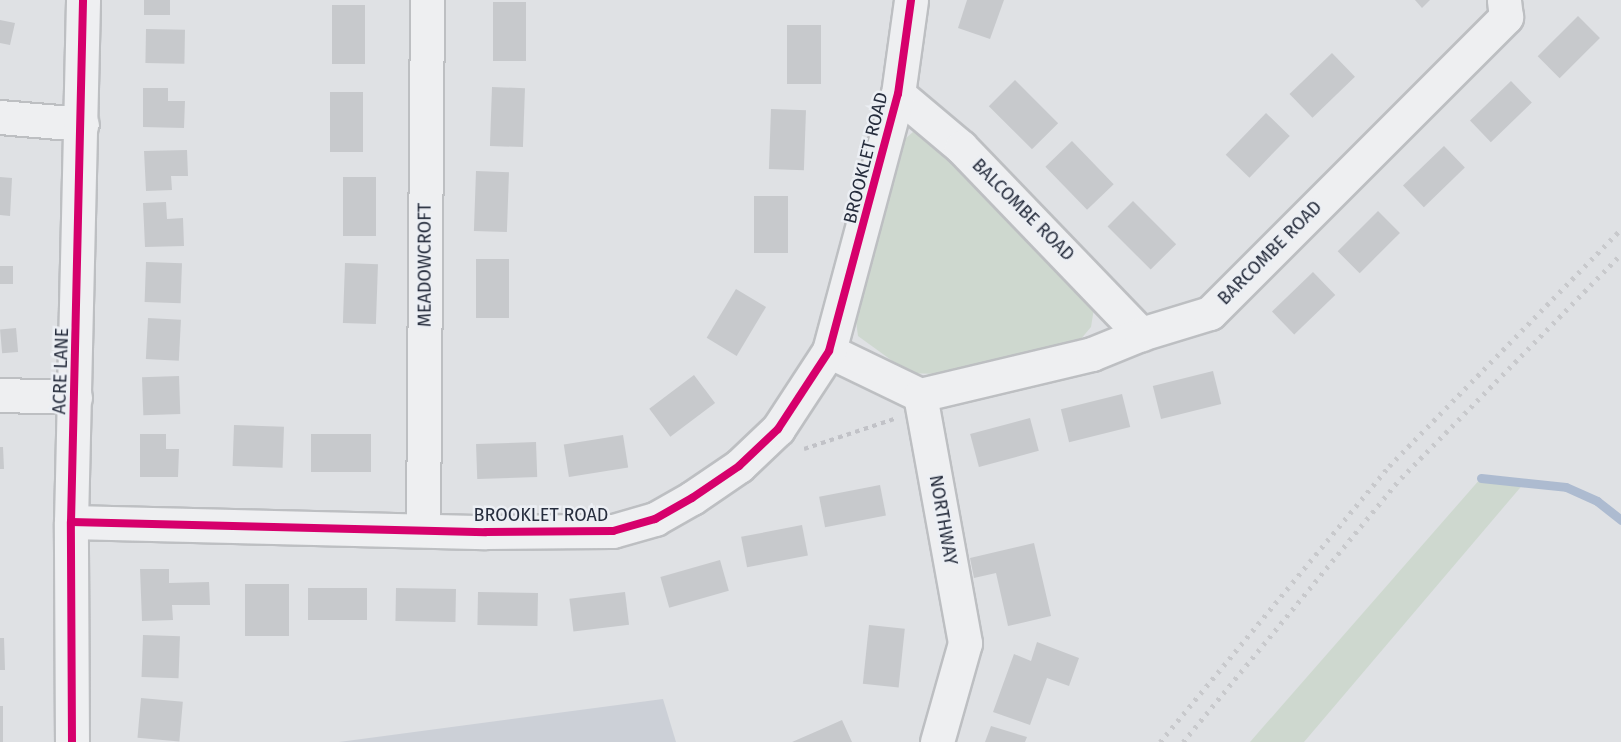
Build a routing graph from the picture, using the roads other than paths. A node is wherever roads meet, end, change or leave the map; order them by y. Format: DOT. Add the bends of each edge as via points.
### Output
graph roads {
  1 [pos="83,0"];
  2 [pos="427,0"];
  3 [pos="911,0"];
  4 [pos="1503,0"];
  5 [pos="898,94"];
  6 [pos="0,117"];
  7 [pos="82,124"];
  8 [pos="1142,334"];
  9 [pos="829,351"];
  10 [pos="0,394"];
  11 [pos="75,397"];
  12 [pos="922,402"];
  13 [pos="71,522"];
  14 [pos="423,529"];
  15 [pos="72,742"];
  16 [pos="938,742"];
  1 -- 7 [label="street, ACRE LANE"];
  2 -- 14 [label="street, MEADOWCROFT"];
  3 -- 5 [label="street, BROOKLET ROAD"];
  4 -- 8 [label="street, BARCOMBE ROAD" via="1506,17 1210,313"];
  5 -- 8 [label="street, BALCOMBE ROAD" via="961,147"];
  5 -- 9 [label="street, BROOKLET ROAD"];
  6 -- 7 [label="street"];
  7 -- 11 [label="street, ACRE LANE"];
  8 -- 12 [label="street, BARCOMBE ROAD" via="1092,354"];
  9 -- 12 [label="street"];
  9 -- 14 [label="street, BROOKLET ROAD" via="778,429 739,466 655,519 614,531"];
  10 -- 11 [label="street"];
  11 -- 13 [label="street, ACRE LANE"];
  12 -- 16 [label="street, NORTHWAY" via="965,643"];
  13 -- 14 [label="street, BROOKLET ROAD"];
  13 -- 15 [label="street, ACRE LANE"];
}
